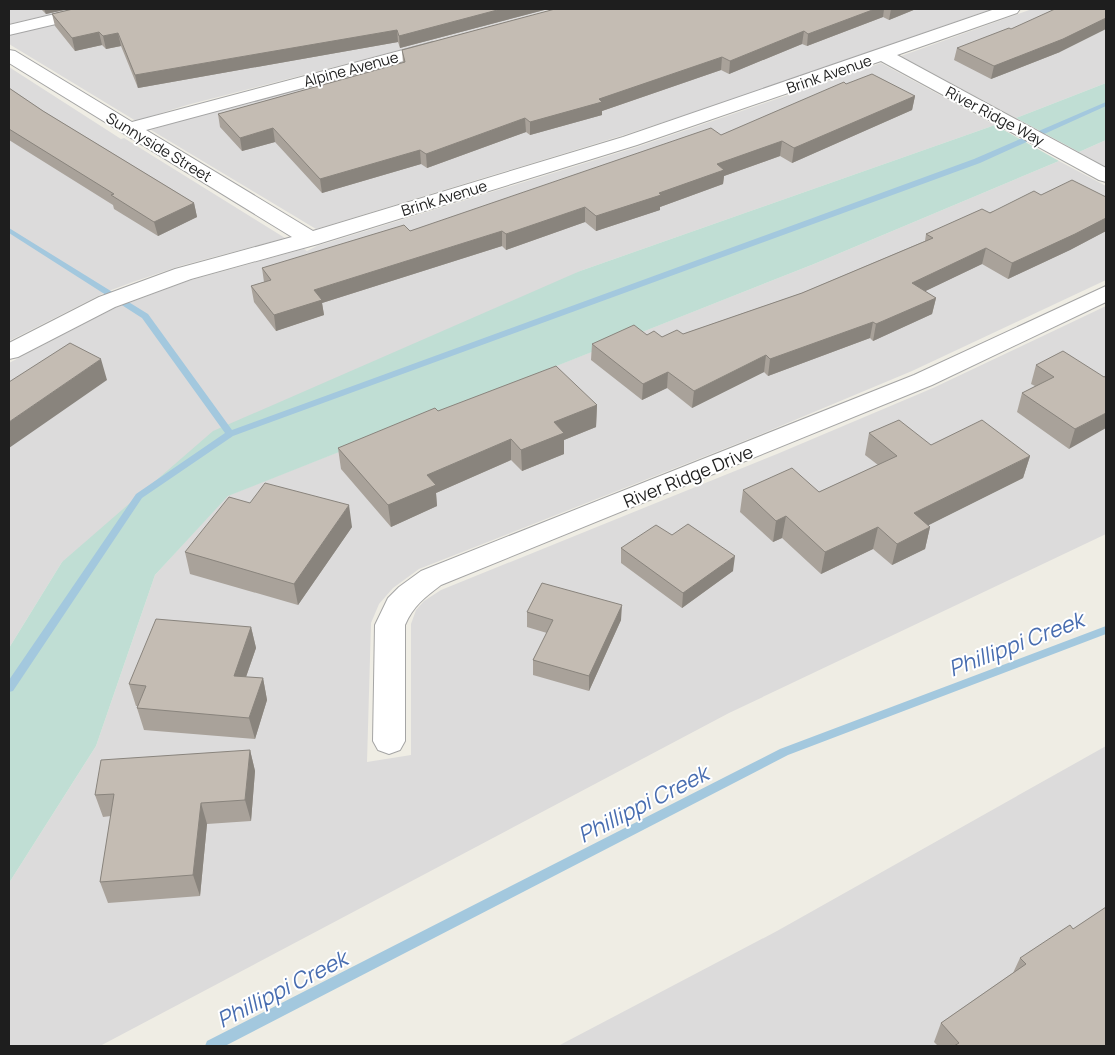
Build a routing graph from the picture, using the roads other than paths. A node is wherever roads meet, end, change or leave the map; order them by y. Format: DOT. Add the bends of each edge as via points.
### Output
graph roads {
  1 [pos="97,9"];
  2 [pos="1012,9"];
  3 [pos="9,30"];
  4 [pos="460,41"];
  5 [pos="9,55"];
  6 [pos="883,55"];
  7 [pos="130,129"];
  8 [pos="1106,176"];
  9 [pos="310,239"];
  10 [pos="1106,293"];
  11 [pos="9,352"];
  12 [pos="389,741"];
  1 -- 3 [label="street"];
  2 -- 6 [label="street, Brink Avenue"];
  4 -- 7 [label="street, Alpine Avenue" via="191,110"];
  5 -- 7 [label="street, Sunnyside Street"];
  6 -- 8 [label="street, River Ridge Way"];
  6 -- 9 [label="street, Brink Avenue" via="630,141"];
  7 -- 9 [label="street, Sunnyside Street"];
  9 -- 11 [label="street, Brink Avenue" via="184,274 117,298"];
  10 -- 12 [label="street, River Ridge Drive" via="914,384 431,578 398,606 390,625"];
}
